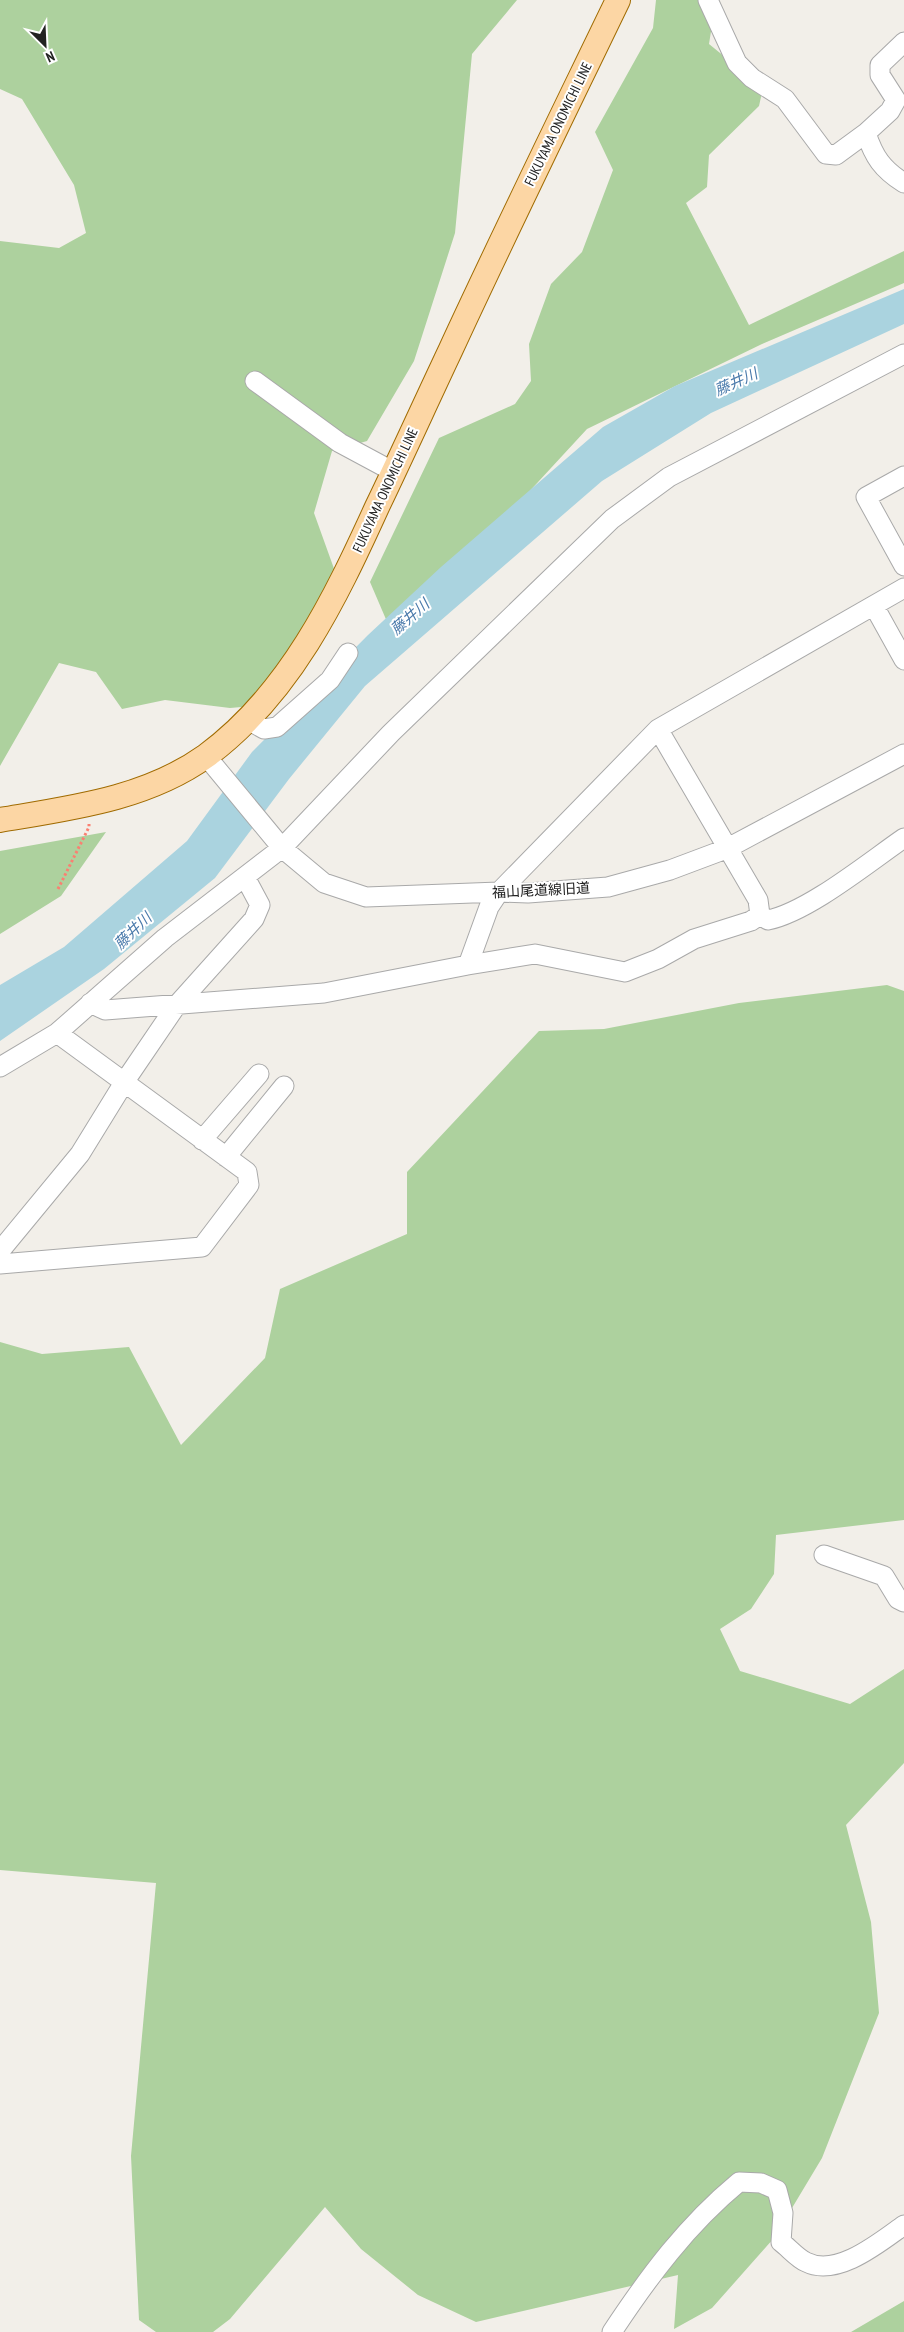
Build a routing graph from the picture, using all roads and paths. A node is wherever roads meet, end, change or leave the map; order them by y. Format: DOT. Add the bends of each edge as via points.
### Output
graph roads {
  1 [pos="618,0"];
  2 [pos="708,0"];
  3 [pos="904,42"];
  4 [pos="866,133"];
  5 [pos="904,183"];
  6 [pos="904,354"];
  7 [pos="255,381"];
  8 [pos="394,472"];
  9 [pos="904,476"];
  10 [pos="904,566"];
  11 [pos="904,588"];
  12 [pos="874,606"];
  13 [pos="348,653"];
  14 [pos="904,660"];
  15 [pos="248,720"];
  16 [pos="658,729"];
  17 [pos="904,754"];
  18 [pos="206,756"];
  19 [pos="86,806"];
  20 [pos="0,820"];
  21 [pos="904,838"];
  22 [pos="282,848"];
  23 [pos="726,849"];
  24 [pos="245,877"];
  25 [pos="58,889"];
  26 [pos="500,892"];
  27 [pos="760,915"];
  28 [pos="468,965"];
  29 [pos="90,1003"];
  30 [pos="176,1006"];
  31 [pos="57,1033"];
  32 [pos="0,1067"];
  33 [pos="260,1074"];
  34 [pos="125,1082"];
  35 [pos="284,1086"];
  36 [pos="202,1140"];
  37 [pos="226,1157"];
  38 [pos="0,1251"];
  39 [pos="0,1264"];
  40 [pos="824,1555"];
  41 [pos="904,1602"];
  42 [pos="904,2225"];
  43 [pos="612,2332"];
  1 -- 8 [label="main road, FUKUYAMA ONOMICHI LINE"];
  2 -- 4 [label="street" via="737,62 752,78 785,99 826,154 836,155"];
  3 -- 4 [label="street" via="880,65 880,75 896,100 890,111"];
  4 -- 5 [label="street" via="873,155"];
  6 -- 22 [label="street" via="669,477 612,519 391,734"];
  7 -- 8 [label="street" via="340,443"];
  8 -- 15 [label="main road, FUKUYAMA ONOMICHI LINE" via="338,591 294,664"];
  9 -- 10 [label="street" via="866,497"];
  11 -- 12 [label="street"];
  12 -- 14 [label="street"];
  12 -- 16 [label="street"];
  13 -- 15 [label="street" via="330,680 277,727 264,729"];
  15 -- 18 [label="main road, FUKUYAMA ONOMICHI LINE"];
  16 -- 23 [label="street"];
  16 -- 26 [label="street"];
  17 -- 23 [label="street, 福山尾道線旧道"];
  18 -- 19 [label="main road, FUKUYAMA ONOMICHI LINE" via="173,776 133,793"];
  18 -- 22 [label="street, 福山尾道線旧道"];
  19 -- 20 [label="main road, FUKUYAMA ONOMICHI LINE"];
  19 -- 25 [label="path" via="89,827"];
  21 -- 27 [label="street" via="780,918 768,920"];
  22 -- 24 [label="street"];
  22 -- 26 [label="street, 福山尾道線旧道" via="324,883 366,897"];
  23 -- 26 [label="street, 福山尾道線旧道" via="670,870 608,886 528,893"];
  23 -- 27 [label="street" via="758,900"];
  24 -- 29 [label="street" via="165,938"];
  24 -- 30 [label="street" via="260,905 254,919"];
  26 -- 28 [label="street" via="489,907"];
  27 -- 28 [label="street" via="751,921 694,939 658,959 625,972 536,954"];
  28 -- 30 [label="street" via="324,993"];
  29 -- 30 [label="street" via="105,1010"];
  29 -- 31 [label="street"];
  30 -- 34 [label="street"];
  31 -- 32 [label="street"];
  31 -- 34 [label="street"];
  33 -- 36 [label="street"];
  34 -- 36 [label="street"];
  34 -- 38 [label="street" via="80,1154"];
  35 -- 37 [label="street"];
  36 -- 37 [label="street"];
  37 -- 39 [label="street" via="247,1172 249,1185 202,1248"];
  40 -- 41 [label="street" via="884,1576 898,1599"];
  42 -- 43 [label="street" via="859,2256 830,2266 806,2262 781,2242 783,2213 776,2190 761,2183 739,2182 707,2208 648,2278"];
}
